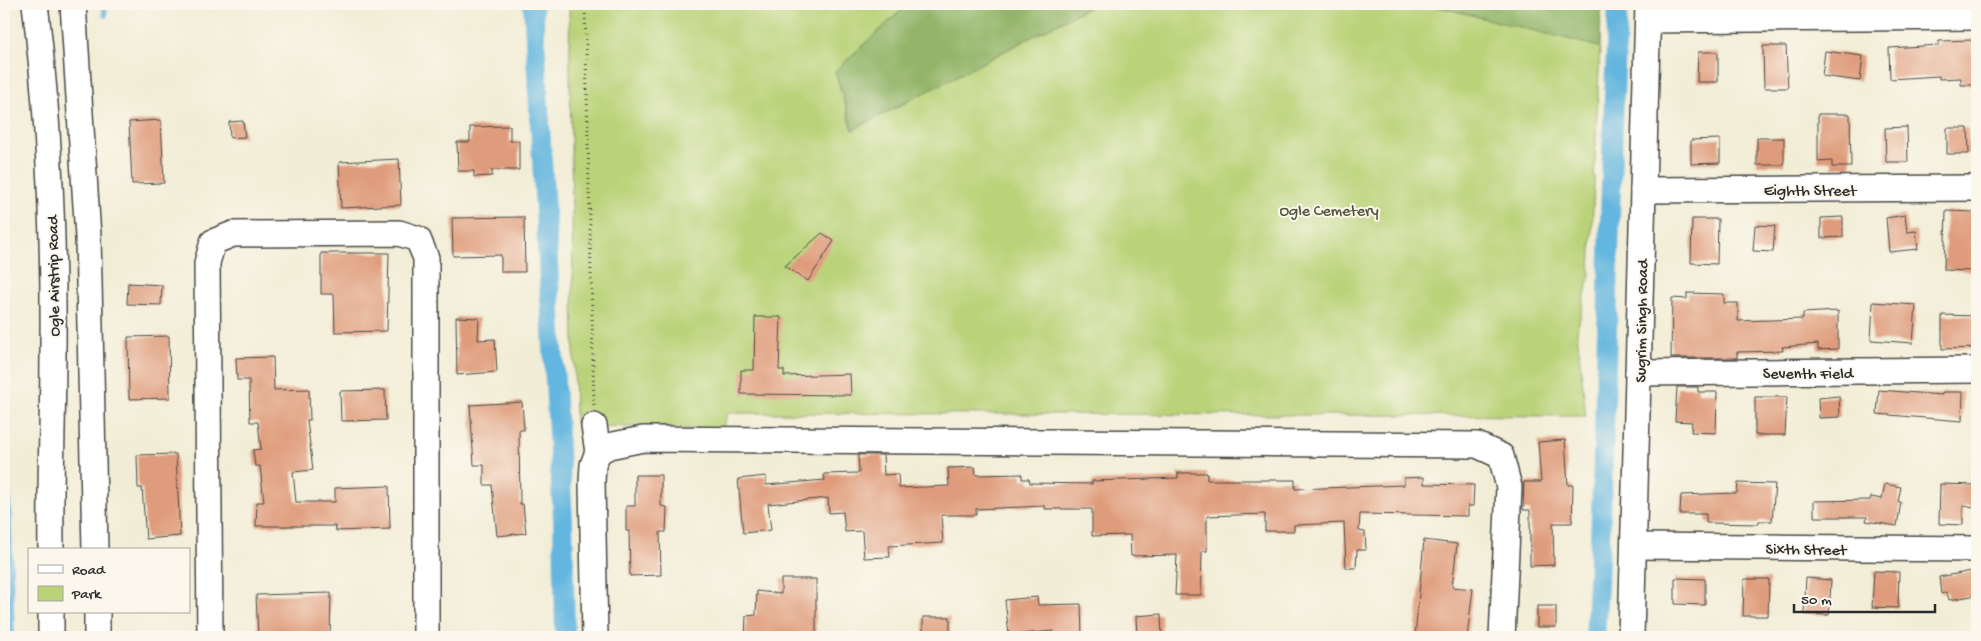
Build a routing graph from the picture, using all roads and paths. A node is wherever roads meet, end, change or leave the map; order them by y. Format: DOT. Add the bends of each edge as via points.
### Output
graph roads {
  1 [pos="35,4"];
  2 [pos="73,4"];
  3 [pos="585,4"];
  4 [pos="1648,12"];
  5 [pos="1977,17"];
  6 [pos="1977,188"];
  7 [pos="1643,190"];
  8 [pos="1977,370"];
  9 [pos="1638,373"];
  10 [pos="594,426"];
  11 [pos="598,452"];
  12 [pos="1634,546"];
  13 [pos="50,548"];
  14 [pos="95,548"];
  15 [pos="1977,550"];
  16 [pos="51,614"];
  17 [pos="96,614"];
  18 [pos="51,637"];
  19 [pos="97,637"];
  20 [pos="210,637"];
  21 [pos="426,637"];
  22 [pos="594,637"];
  23 [pos="1502,637"];
  24 [pos="1631,637"];
  1 -- 13 [label="street, Ogle Airstrip Road" via="46,96 51,211 54,348"];
  2 -- 14 [label="street" via="88,246"];
  3 -- 10 [label="path"];
  4 -- 5 [label="street"];
  4 -- 7 [label="street, Sugrim Singh Road"];
  6 -- 7 [label="street, Eighth Street"];
  7 -- 9 [label="street, Sugrim Singh Road"];
  8 -- 9 [label="street, Seventh Field"];
  9 -- 12 [label="street, Sugrim Singh Road"];
  10 -- 11 [label="street"];
  11 -- 22 [label="street" via="592,482"];
  11 -- 23 [label="street" via="609,446 643,439 1477,445 1502,456 1509,487"];
  12 -- 15 [label="street, Sixth Street"];
  12 -- 24 [label="street, Sugrim Singh Road"];
  16 -- 18 [label="street"];
  17 -- 19 [label="street"];
  20 -- 21 [label="street" via="207,263 213,242 233,234 399,232 418,239 426,258"];
}
